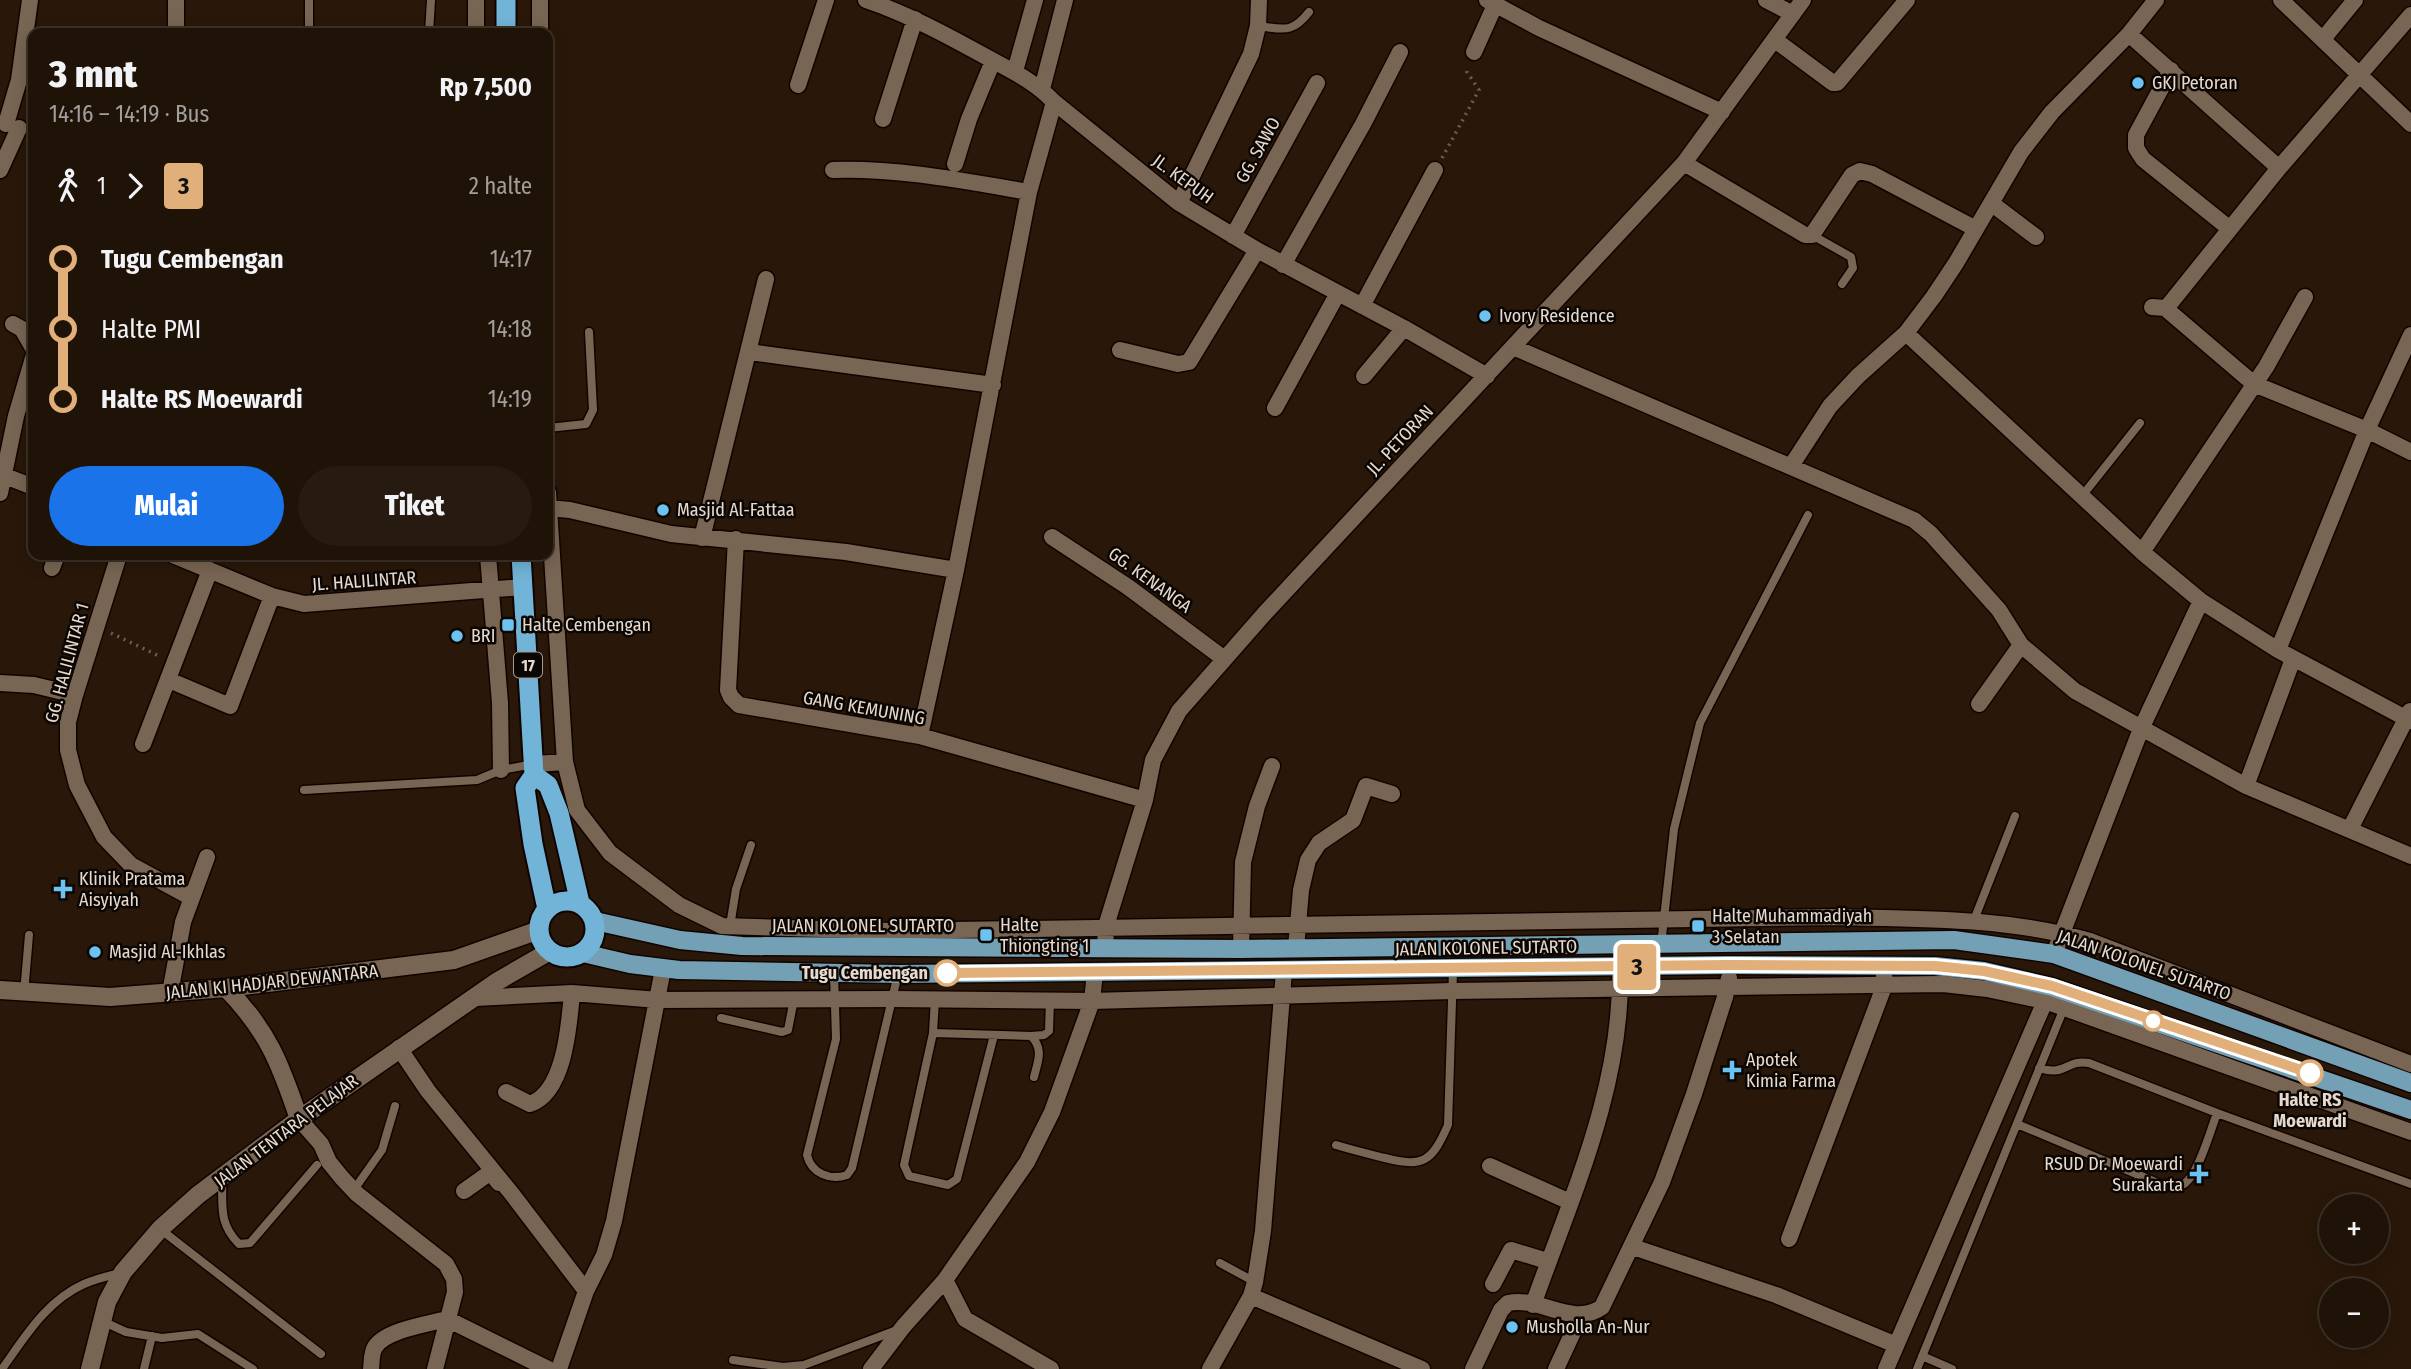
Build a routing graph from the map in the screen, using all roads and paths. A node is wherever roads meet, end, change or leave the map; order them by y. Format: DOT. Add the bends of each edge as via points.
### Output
graph roads {
  1 [pos="30,0"];
  2 [pos="176,0"];
  3 [pos="309,0"];
  4 [pos="431,0"];
  5 [pos="476,0"];
  6 [pos="506,0"];
  7 [pos="540,0"];
  8 [pos="826,0"];
  9 [pos="866,0"];
  10 [pos="1035,0"];
  11 [pos="1065,0"];
  12 [pos="1259,0"];
  13 [pos="1766,0"];
  14 [pos="1803,0"];
  15 [pos="1907,0"];
  16 [pos="2156,0"];
  17 [pos="2281,0"];
  18 [pos="2356,0"];
  19 [pos="1491,3"];
  20 [pos="891,4"];
  21 [pos="1309,12"];
  22 [pos="1793,14"];
  23 [pos="2411,15"];
  24 [pos="915,19"];
  25 [pos="1258,26"];
  26 [pos="176,28"];
  27 [pos="309,28"];
  28 [pos="429,28"];
  29 [pos="476,28"];
  30 [pos="506,28"];
  31 [pos="540,28"];
  32 [pos="2129,34"];
  33 [pos="2323,38"];
  34 [pos="1775,40"];
  35 [pos="1401,52"];
  36 [pos="1474,52"];
  37 [pos="993,61"];
  38 [pos="1015,71"];
  39 [pos="2171,71"];
  40 [pos="2360,73"];
  41 [pos="1317,83"];
  42 [pos="798,85"];
  43 [pos="1042,89"];
  44 [pos="1054,102"];
  45 [pos="1722,112"];
  46 [pos="883,119"];
  47 [pos="2411,124"];
  48 [pos="15,126"];
  49 [pos="1684,163"];
  50 [pos="955,164"];
  51 [pos="2279,168"];
  52 [pos="0,170"];
  53 [pos="833,170"];
  54 [pos="1435,170"];
  55 [pos="1029,192"];
  56 [pos="1179,203"];
  57 [pos="1991,204"];
  58 [pos="1976,229"];
  59 [pos="2230,229"];
  60 [pos="1812,234"];
  61 [pos="1233,236"];
  62 [pos="2036,237"];
  63 [pos="1257,250"];
  64 [pos="1283,265"];
  65 [pos="765,279"];
  66 [pos="1842,284"];
  67 [pos="1339,293"];
  68 [pos="2305,297"];
  69 [pos="1362,306"];
  70 [pos="13,324"];
  71 [pos="1404,328"];
  72 [pos="589,332"];
  73 [pos="1906,333"];
  74 [pos="2411,335"];
  75 [pos="28,339"];
  76 [pos="1513,347"];
  77 [pos="1120,350"];
  78 [pos="749,352"];
  79 [pos="28,376"];
  80 [pos="1364,376"];
  81 [pos="1487,376"];
  82 [pos="992,384"];
  83 [pos="2254,384"];
  84 [pos="1275,408"];
  85 [pos="2140,423"];
  86 [pos="553,427"];
  87 [pos="2367,430"];
  88 [pos="2411,452"];
  89 [pos="1791,466"];
  90 [pos="1,474"];
  91 [pos="28,485"];
  92 [pos="0,493"];
  93 [pos="2082,496"];
  94 [pos="553,508"];
  95 [pos="1808,516"];
  96 [pos="1052,537"];
  97 [pos="702,538"];
  98 [pos="736,539"];
  99 [pos="2142,552"];
  100 [pos="117,560"];
  101 [pos="185,560"];
  102 [pos="488,560"];
  103 [pos="521,560"];
  104 [pos="551,560"];
  105 [pos="210,570"];
  106 [pos="956,570"];
  107 [pos="524,587"];
  108 [pos="490,590"];
  109 [pos="272,596"];
  110 [pos="2201,601"];
  111 [pos="526,623"];
  112 [pos="555,623"];
  113 [pos="97,626"];
  114 [pos="2021,645"];
  115 [pos="2278,650"];
  116 [pos="1223,658"];
  117 [pos="2293,659"];
  118 [pos="176,663"];
  119 [pos="0,676"];
  120 [pos="169,680"];
  121 [pos="0,683"];
  122 [pos="75,695"];
  123 [pos="1979,704"];
  124 [pos="2409,716"];
  125 [pos="2141,729"];
  126 [pos="919,736"];
  127 [pos="143,744"];
  128 [pos="565,762"];
  129 [pos="1272,766"];
  130 [pos="534,769"];
  131 [pos="502,770"];
  132 [pos="2246,786"];
  133 [pos="304,790"];
  134 [pos="1392,794"];
  135 [pos="1145,800"];
  136 [pos="2015,816"];
  137 [pos="2350,829"];
  138 [pos="751,845"];
  139 [pos="2411,856"];
  140 [pos="207,857"];
  141 [pos="578,895"];
  142 [pos="190,897"];
  143 [pos="547,909"];
  144 [pos="1664,919"];
  145 [pos="1974,920"];
  146 [pos="595,921"];
  147 [pos="1297,925"];
  148 [pos="730,926"];
  149 [pos="1106,926"];
  150 [pos="1241,926"];
  151 [pos="539,930"];
  152 [pos="2062,933"];
  153 [pos="29,935"];
  154 [pos="816,938"];
  155 [pos="892,939"];
  156 [pos="1661,945"];
  157 [pos="1105,948"];
  158 [pos="1296,948"];
  159 [pos="1241,949"];
  160 [pos="550,951"];
  161 [pos="583,953"];
  162 [pos="2054,954"];
  163 [pos="1729,965"];
  164 [pos="1883,966"];
  165 [pos="1620,967"];
  166 [pos="663,969"];
  167 [pos="1453,970"];
  168 [pos="1284,971"];
  169 [pos="1095,972"];
  170 [pos="834,973"];
  171 [pos="898,974"];
  172 [pos="1885,984"];
  173 [pos="1728,987"];
  174 [pos="226,988"];
  175 [pos="1620,988"];
  176 [pos="0,990"];
  177 [pos="1452,991"];
  178 [pos="24,993"];
  179 [pos="170,993"];
  180 [pos="572,993"];
  181 [pos="1282,994"];
  182 [pos="2049,994"];
  183 [pos="475,998"];
  184 [pos="794,999"];
  185 [pos="836,999"];
  186 [pos="893,999"];
  187 [pos="935,999"];
  188 [pos="658,1000"];
  189 [pos="1050,1000"];
  190 [pos="1092,1001"];
  191 [pos="2064,1008"];
  192 [pos="721,1018"];
  193 [pos="933,1033"];
  194 [pos="994,1035"];
  195 [pos="1031,1036"];
  196 [pos="399,1048"];
  197 [pos="2411,1065"];
  198 [pos="2039,1068"];
  199 [pos="1034,1077"];
  200 [pos="2411,1083"];
  201 [pos="506,1093"];
  202 [pos="395,1105"];
  203 [pos="2411,1110"];
  204 [pos="2217,1113"];
  205 [pos="299,1119"];
  206 [pos="2017,1124"];
  207 [pos="2411,1132"];
  208 [pos="1336,1145"];
  209 [pos="317,1165"];
  210 [pos="1490,1166"];
  211 [pos="222,1178"];
  212 [pos="2411,1184"];
  213 [pos="354,1191"];
  214 [pos="464,1191"];
  215 [pos="512,1194"];
  216 [pos="1570,1202"];
  217 [pos="160,1229"];
  218 [pos="1789,1239"];
  219 [pos="1633,1247"];
  220 [pos="1547,1261"];
  221 [pos="1220,1263"];
  222 [pos="123,1272"];
  223 [pos="946,1280"];
  224 [pos="1493,1284"];
  225 [pos="1253,1289"];
  226 [pos="586,1292"];
  227 [pos="1533,1304"];
  228 [pos="1581,1315"];
  229 [pos="447,1319"];
  230 [pos="102,1321"];
  231 [pos="903,1327"];
  232 [pos="152,1336"];
  233 [pos="1896,1345"];
  234 [pos="321,1354"];
  235 [pos="1922,1356"];
  236 [pos="733,1360"];
  237 [pos="2,1369"];
  238 [pos="90,1369"];
  239 [pos="144,1369"];
  240 [pos="253,1369"];
  241 [pos="372,1369"];
  242 [pos="435,1369"];
  243 [pos="548,1369"];
  244 [pos="559,1369"];
  245 [pos="871,1369"];
  246 [pos="1052,1369"];
  247 [pos="1210,1369"];
  248 [pos="1422,1369"];
  249 [pos="1474,1369"];
  250 [pos="1556,1369"];
  251 [pos="1886,1369"];
  252 [pos="1917,1369"];
  253 [pos="1952,1369"];
  1 -- 48 [label="street"];
  2 -- 26 [label="street"];
  3 -- 27 [label="lane"];
  4 -- 28 [label="lane"];
  5 -- 29 [label="street"];
  6 -- 30 [label="highway"];
  7 -- 31 [label="street"];
  8 -- 42 [label="street"];
  9 -- 20 [label="street, JL. KEPUH"];
  10 -- 38 [label="street"];
  11 -- 43 [label="street"];
  12 -- 25 [label="street"];
  13 -- 22 [label="street"];
  14 -- 22 [label="street, JL. PETORAN"];
  15 -- 34 [label="street" via="1838,83"];
  16 -- 32 [label="street"];
  17 -- 33 [label="street"];
  18 -- 33 [label="street"];
  19 -- 36 [label="street"];
  19 -- 45 [label="street"];
  20 -- 24 [label="street, JL. KEPUH"];
  21 -- 25 [label="lane" via="1296,27"];
  22 -- 34 [label="street, JL. PETORAN"];
  23 -- 40 [label="street"];
  24 -- 37 [label="street, JL. KEPUH"];
  24 -- 46 [label="street"];
  25 -- 56 [label="street" via="1251,54"];
  32 -- 39 [label="street"];
  32 -- 57 [label="street" via="2052,113 2021,152"];
  33 -- 40 [label="street"];
  34 -- 45 [label="street, JL. PETORAN"];
  35 -- 64 [label="street"];
  36 -- 54 [label="path" via="1467,72 1479,90"];
  37 -- 38 [label="street, JL. KEPUH"];
  37 -- 50 [label="street"];
  38 -- 43 [label="street, JL. KEPUH"];
  39 -- 51 [label="street"];
  39 -- 59 [label="street" via="2136,135 2136,148 2143,159"];
  40 -- 47 [label="street"];
  40 -- 51 [label="street"];
  41 -- 61 [label="street, GG. SAWO"];
  43 -- 44 [label="street, JL. KEPUH"];
  44 -- 55 [label="street"];
  44 -- 56 [label="street, JL. KEPUH"];
  45 -- 49 [label="street, JL. PETORAN"];
  48 -- 52 [label="street"];
  49 -- 60 [label="street" via="1802,234"];
  49 -- 76 [label="street, JL. PETORAN"];
  51 -- 59 [label="street"];
  53 -- 55 [label="street" via="913,173"];
  54 -- 69 [label="street"];
  55 -- 82 [label="street"];
  56 -- 61 [label="street, JL. KEPUH"];
  57 -- 58 [label="street"];
  57 -- 62 [label="street"];
  58 -- 60 [label="street" via="1860,171 1852,175"];
  58 -- 73 [label="street"];
  59 -- 83 [label="street" via="2159,308"];
  60 -- 66 [label="lane" via="1851,257 1853,268"];
  61 -- 63 [label="street, JL. KEPUH"];
  63 -- 64 [label="street, JL. KEPUH"];
  63 -- 77 [label="street" via="1189,362 1178,364"];
  64 -- 67 [label="street, JL. KEPUH"];
  65 -- 78 [label="street"];
  67 -- 69 [label="street, JL. KEPUH"];
  67 -- 84 [label="street"];
  68 -- 83 [label="street"];
  69 -- 71 [label="street, JL. KEPUH"];
  70 -- 75 [label="street"];
  71 -- 80 [label="street"];
  71 -- 81 [label="street, JL. KEPUH"];
  72 -- 86 [label="lane" via="590,418 586,424"];
  73 -- 89 [label="street" via="1830,407"];
  73 -- 93 [label="street"];
  74 -- 87 [label="street"];
  76 -- 81 [label="street, JL. PETORAN"];
  76 -- 89 [label="street"];
  78 -- 82 [label="street"];
  78 -- 97 [label="street"];
  79 -- 90 [label="street"];
  81 -- 116 [label="street, JL. PETORAN"];
  82 -- 106 [label="street"];
  83 -- 87 [label="street"];
  83 -- 99 [label="street"];
  85 -- 93 [label="lane"];
  87 -- 88 [label="street"];
  87 -- 115 [label="street"];
  89 -- 114 [label="street" via="1921,525 1999,611"];
  90 -- 91 [label="street"];
  90 -- 92 [label="street"];
  93 -- 99 [label="street"];
  94 -- 97 [label="street"];
  95 -- 144 [label="lane" via="1700,723 1674,829"];
  96 -- 116 [label="street, GG. KENANGA"];
  97 -- 98 [label="street"];
  98 -- 106 [label="street"];
  98 -- 126 [label="street, GANG KEMUNING" via="728,690 735,703"];
  99 -- 110 [label="street"];
  100 -- 113 [label="street, GG. HALILINTAR 1"];
  101 -- 105 [label="street, JL. HALILINTAR"];
  102 -- 108 [label="street"];
  103 -- 107 [label="highway, 17"];
  104 -- 112 [label="street"];
  105 -- 109 [label="street, JL. HALILINTAR"];
  105 -- 118 [label="street"];
  106 -- 126 [label="street"];
  107 -- 108 [label="street, JL. HALILINTAR"];
  107 -- 111 [label="highway, 17"];
  108 -- 109 [label="street, JL. HALILINTAR" via="324,604"];
  108 -- 131 [label="street"];
  109 -- 120 [label="street" via="230,706"];
  110 -- 115 [label="street"];
  110 -- 125 [label="street"];
  111 -- 112 [label="street"];
  111 -- 130 [label="highway, 17"];
  112 -- 128 [label="street"];
  113 -- 118 [label="path"];
  113 -- 122 [label="street, GG. HALILINTAR 1"];
  114 -- 123 [label="street"];
  114 -- 125 [label="street" via="2075,691"];
  115 -- 117 [label="street"];
  116 -- 135 [label="street, JL. PETORAN" via="1179,711 1153,760"];
  117 -- 124 [label="street"];
  117 -- 132 [label="street"];
  118 -- 120 [label="street"];
  119 -- 121 [label="street"];
  120 -- 127 [label="street"];
  121 -- 122 [label="street"];
  122 -- 142 [label="street, GG. HALILINTAR 1" via="68,722 68,750 77,785 97,827 131,865"];
  124 -- 137 [label="street"];
  125 -- 132 [label="street"];
  125 -- 152 [label="street"];
  126 -- 135 [label="street, GANG KEMUNING"];
  128 -- 130 [label="street"];
  128 -- 148 [label="street" via="577,810 610,853 678,905"];
  129 -- 150 [label="street" via="1243,863"];
  130 -- 131 [label="lane"];
  130 -- 141 [label="highway" via="548,785 559,813"];
  130 -- 143 [label="highway, 17" via="525,788"];
  131 -- 133 [label="lane" via="477,780"];
  132 -- 137 [label="street"];
  134 -- 147 [label="street" via="1366,786 1353,820 1312,851 1302,878"];
  135 -- 149 [label="street, JL. PETORAN"];
  136 -- 145 [label="lane"];
  137 -- 139 [label="street"];
  138 -- 148 [label="lane"];
  140 -- 142 [label="street"];
  141 -- 143 [label="highway"];
  141 -- 146 [label="highway"];
  142 -- 179 [label="street"];
  143 -- 151 [label="highway"];
  144 -- 145 [label="street" via="1832,916"];
  144 -- 147 [label="street"];
  144 -- 156 [label="lane"];
  145 -- 152 [label="street"];
  146 -- 154 [label="main road, JALAN KOLONEL SUTARTO" via="680,940 741,946"];
  146 -- 161 [label="highway" via="591,944"];
  147 -- 150 [label="street"];
  147 -- 158 [label="street"];
  148 -- 154 [label="street"];
  149 -- 150 [label="street"];
  149 -- 155 [label="street"];
  149 -- 157 [label="street, JL. PETORAN"];
  150 -- 159 [label="street"];
  151 -- 160 [label="highway"];
  151 -- 174 [label="main road, JALAN KI HADJAR DEWANTARA" via="454,960"];
  152 -- 162 [label="street"];
  152 -- 197 [label="street"];
  153 -- 178 [label="lane"];
  154 -- 155 [label="main road, JALAN KOLONEL SUTARTO"];
  155 -- 157 [label="main road, JALAN KOLONEL SUTARTO"];
  156 -- 158 [label="main road, JALAN KOLONEL SUTARTO"];
  156 -- 162 [label="main road, JALAN KOLONEL SUTARTO" via="1954,940"];
  157 -- 159 [label="main road, JALAN KOLONEL SUTARTO"];
  158 -- 159 [label="main road, JALAN KOLONEL SUTARTO"];
  160 -- 161 [label="highway" via="566,957"];
  160 -- 183 [label="main road, JALAN TENTARA PELAJAR"];
  161 -- 166 [label="main road, JALAN KOLONEL SUTARTO"];
  162 -- 200 [label="main road, JALAN KOLONEL SUTARTO"];
  163 -- 164 [label="main road, JALAN KOLONEL SUTARTO"];
  163 -- 165 [label="main road, JALAN KOLONEL SUTARTO"];
  163 -- 173 [label="street"];
  164 -- 172 [label="street"];
  164 -- 182 [label="main road, JALAN KOLONEL SUTARTO" via="1984,971"];
  165 -- 167 [label="main road, JALAN KOLONEL SUTARTO"];
  165 -- 175 [label="street"];
  166 -- 170 [label="main road, JALAN KOLONEL SUTARTO"];
  166 -- 188 [label="street"];
  167 -- 168 [label="main road, JALAN KOLONEL SUTARTO"];
  167 -- 177 [label="lane"];
  168 -- 169 [label="main road, JALAN KOLONEL SUTARTO"];
  168 -- 181 [label="street"];
  169 -- 171 [label="main road, JALAN KOLONEL SUTARTO"];
  169 -- 190 [label="street"];
  170 -- 171 [label="main road, JALAN KOLONEL SUTARTO"];
  170 -- 185 [label="lane"];
  171 -- 186 [label="lane"];
  172 -- 173 [label="street"];
  172 -- 182 [label="street"];
  172 -- 218 [label="street"];
  173 -- 175 [label="street"];
  173 -- 219 [label="street" via="1662,1182"];
  174 -- 179 [label="main road, JALAN KI HADJAR DEWANTARA"];
  174 -- 205 [label="main road" via="268,1042"];
  175 -- 177 [label="street"];
  175 -- 216 [label="street" via="1614,1056"];
  176 -- 178 [label="main road, JALAN KI HADJAR DEWANTARA"];
  177 -- 181 [label="street"];
  177 -- 208 [label="lane" via="1448,1125 1440,1144 1425,1160 1410,1164"];
  178 -- 179 [label="main road, JALAN KI HADJAR DEWANTARA" via="110,997"];
  180 -- 183 [label="street"];
  180 -- 188 [label="street"];
  180 -- 201 [label="street" via="558,1075 550,1089 530,1104"];
  181 -- 190 [label="street"];
  181 -- 225 [label="street" via="1263,1231"];
  182 -- 191 [label="street"];
  182 -- 203 [label="main road, JALAN KOLONEL SUTARTO"];
  182 -- 233 [label="street"];
  183 -- 196 [label="main road, JALAN TENTARA PELAJAR"];
  184 -- 185 [label="street"];
  184 -- 188 [label="street"];
  184 -- 192 [label="lane" via="788,1030 782,1032"];
  185 -- 186 [label="street"];
  185 -- 186 [label="lane" via="836,1039 807,1155 810,1166 832,1177 847,1175 852,1168"];
  186 -- 187 [label="street"];
  187 -- 189 [label="street"];
  187 -- 193 [label="lane"];
  188 -- 226 [label="street" via="614,1221"];
  189 -- 190 [label="street"];
  189 -- 195 [label="lane" via="1049,1031"];
  190 -- 223 [label="street" via="1052,1112 1032,1153"];
  191 -- 198 [label="lane"];
  191 -- 207 [label="street"];
  193 -- 194 [label="lane"];
  193 -- 194 [label="lane" via="904,1165 909,1176 948,1185 957,1178"];
  194 -- 195 [label="lane"];
  195 -- 199 [label="lane" via="1040,1054"];
  196 -- 205 [label="main road, JALAN TENTARA PELAJAR"];
  196 -- 215 [label="street"];
  198 -- 204 [label="lane" via="2053,1073 2079,1061 2089,1063"];
  198 -- 206 [label="lane"];
  202 -- 213 [label="lane" via="382,1150"];
  204 -- 206 [label="lane" via="2194,1172 2174,1187"];
  204 -- 212 [label="lane"];
  205 -- 211 [label="main road, JALAN TENTARA PELAJAR"];
  205 -- 213 [label="street"];
  206 -- 235 [label="lane"];
  209 -- 211 [label="lane" via="250,1243 239,1244 223,1223"];
  210 -- 216 [label="street"];
  211 -- 217 [label="main road, JALAN TENTARA PELAJAR"];
  213 -- 229 [label="street" via="446,1264 455,1292"];
  214 -- 215 [label="street" via="492,1174 507,1195"];
  215 -- 226 [label="street"];
  216 -- 220 [label="street"];
  217 -- 222 [label="main road, JALAN TENTARA PELAJAR"];
  217 -- 234 [label="lane"];
  219 -- 228 [label="street" via="1602,1307"];
  219 -- 233 [label="street" via="1776,1295"];
  220 -- 224 [label="street" via="1511,1250"];
  220 -- 227 [label="street"];
  221 -- 225 [label="lane"];
  222 -- 230 [label="main road, JALAN TENTARA PELAJAR"];
  222 -- 237 [label="lane" via="84,1284 54,1301"];
  223 -- 231 [label="street"];
  223 -- 246 [label="street" via="965,1319"];
  225 -- 247 [label="street"];
  225 -- 248 [label="street"];
  226 -- 244 [label="street"];
  227 -- 228 [label="street"];
  227 -- 249 [label="street" via="1504,1306"];
  228 -- 250 [label="street"];
  229 -- 241 [label="street" via="383,1339 373,1349"];
  229 -- 242 [label="street"];
  229 -- 243 [label="street"];
  230 -- 232 [label="lane" via="126,1332"];
  230 -- 238 [label="main road, JALAN TENTARA PELAJAR"];
  231 -- 236 [label="lane" via="804,1365"];
  231 -- 245 [label="street"];
  232 -- 239 [label="lane"];
  232 -- 240 [label="lane" via="198,1334"];
  233 -- 251 [label="street"];
  235 -- 252 [label="lane"];
  235 -- 253 [label="lane"];
}
